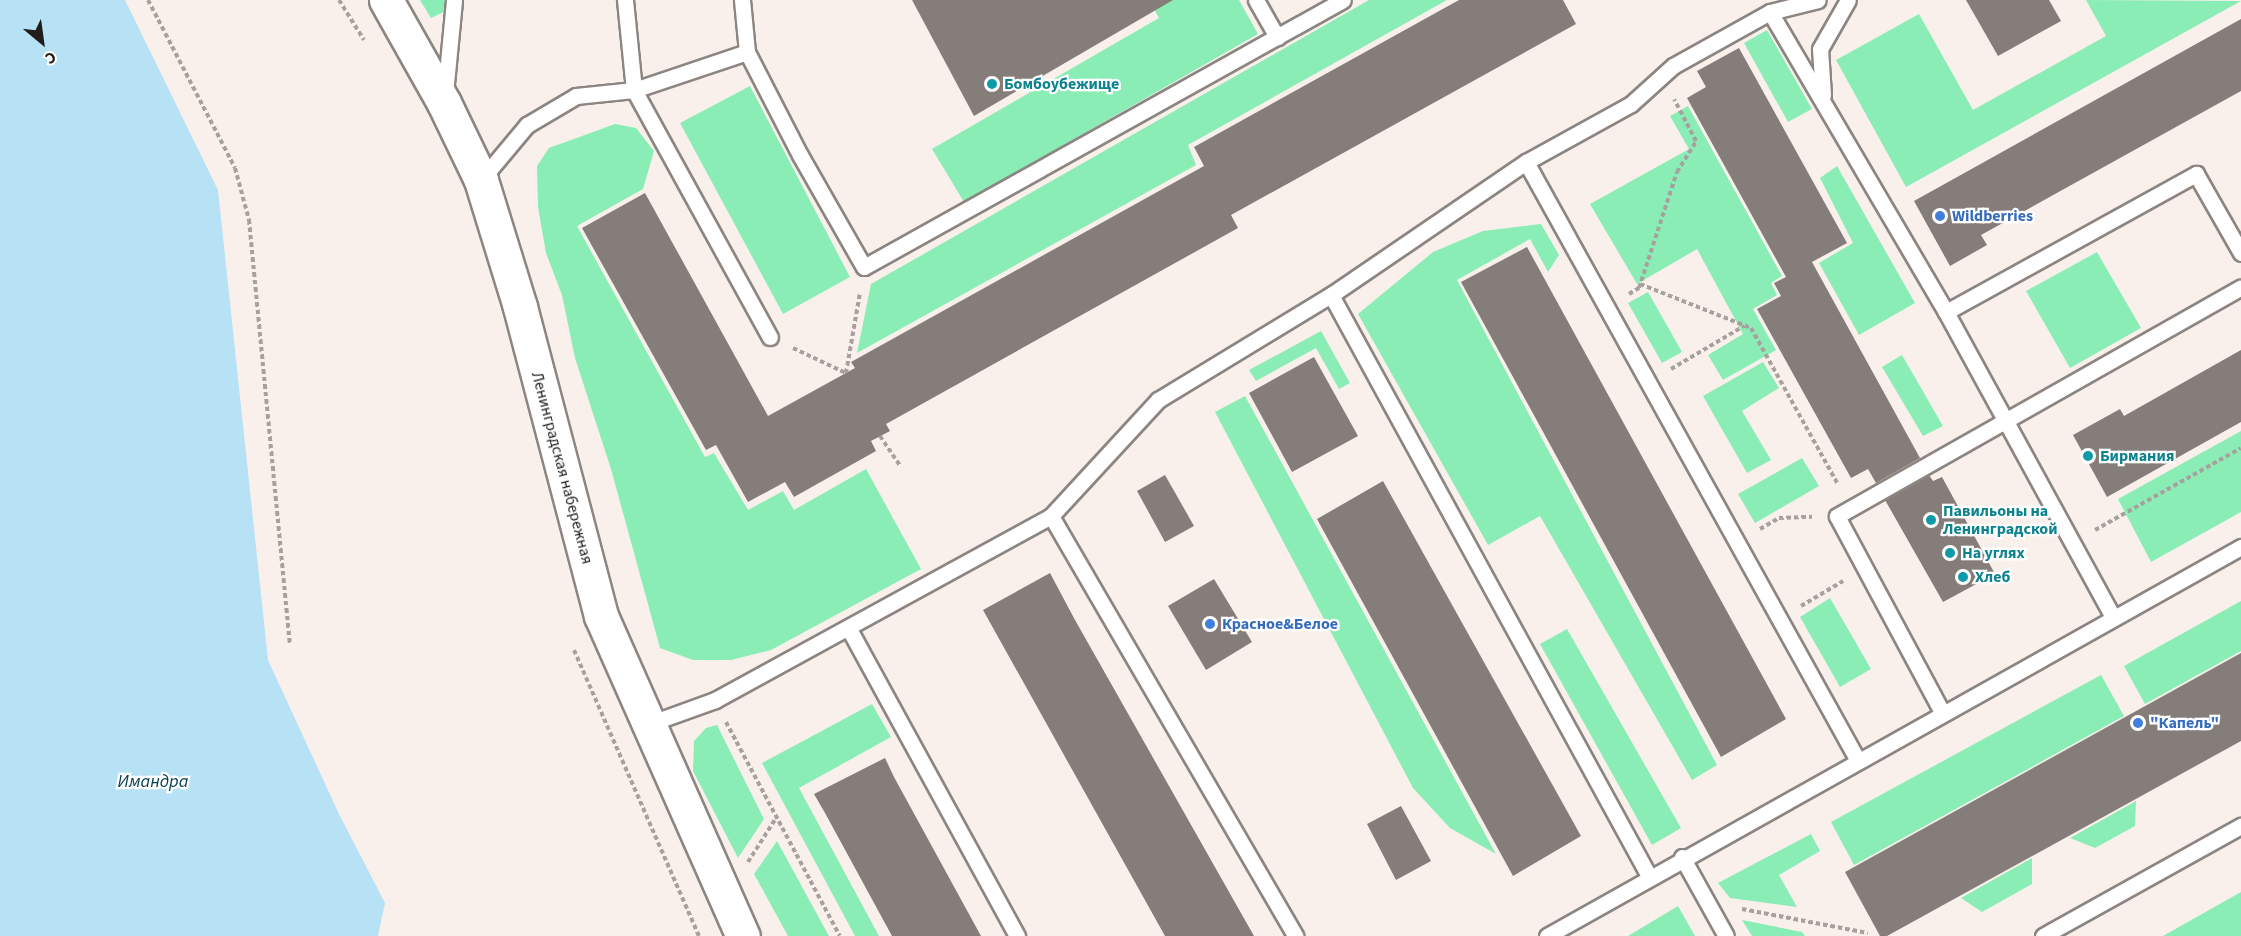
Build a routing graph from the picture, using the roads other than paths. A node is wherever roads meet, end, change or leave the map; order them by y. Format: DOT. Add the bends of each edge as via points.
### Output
graph roads {
  1 [pos="386,0"];
  2 [pos="454,0"];
  3 [pos="625,0"];
  4 [pos="742,0"];
  5 [pos="1256,0"];
  6 [pos="1343,0"];
  7 [pos="1818,0"];
  8 [pos="1848,0"];
  9 [pos="1770,12"];
  10 [pos="1277,37"];
  11 [pos="747,52"];
  12 [pos="634,90"];
  13 [pos="444,104"];
  14 [pos="1824,104"];
  15 [pos="1527,162"];
  16 [pos="481,180"];
  17 [pos="2241,253"];
  18 [pos="2241,287"];
  19 [pos="1331,295"];
  20 [pos="1946,312"];
  21 [pos="770,337"];
  22 [pos="2008,420"];
  23 [pos="1051,516"];
  24 [pos="2241,547"];
  25 [pos="2113,617"];
  26 [pos="849,629"];
  27 [pos="1942,712"];
  28 [pos="646,725"];
  29 [pos="1857,759"];
  30 [pos="2241,826"];
  31 [pos="1682,857"];
  32 [pos="1649,876"];
  33 [pos="743,936"];
  34 [pos="1017,936"];
  35 [pos="1295,936"];
  36 [pos="1547,936"];
  37 [pos="1726,936"];
  38 [pos="2043,936"];
  1 -- 13 [label="main road, Ленинградская набережная"];
  2 -- 13 [label="lane"];
  3 -- 12 [label="lane"];
  4 -- 11 [label="lane"];
  5 -- 10 [label="lane"];
  6 -- 10 [label="lane"];
  7 -- 9 [label="lane"];
  8 -- 14 [label="lane" via="1820,49"];
  9 -- 14 [label="lane"];
  9 -- 15 [label="lane" via="1673,66 1631,104"];
  10 -- 11 [label="lane" via="864,267"];
  11 -- 12 [label="lane"];
  12 -- 16 [label="lane" via="576,96 527,125"];
  12 -- 21 [label="lane"];
  13 -- 16 [label="main road, Ленинградская набережная"];
  14 -- 20 [label="lane"];
  15 -- 19 [label="lane"];
  15 -- 29 [label="lane"];
  16 -- 28 [label="main road, Ленинградская набережная" via="520,307 601,616"];
  17 -- 20 [label="lane" via="2196,174"];
  18 -- 22 [label="lane"];
  19 -- 23 [label="lane" via="1158,400"];
  19 -- 32 [label="lane"];
  20 -- 22 [label="lane"];
  22 -- 25 [label="lane"];
  22 -- 27 [label="lane" via="1837,516"];
  23 -- 26 [label="lane"];
  23 -- 35 [label="lane"];
  24 -- 25 [label="lane"];
  25 -- 27 [label="lane"];
  26 -- 28 [label="lane" via="715,700"];
  26 -- 34 [label="lane"];
  27 -- 29 [label="lane"];
  28 -- 33 [label="main road, Ленинградская набережная"];
  29 -- 31 [label="lane"];
  30 -- 38 [label="lane"];
  31 -- 32 [label="lane"];
  31 -- 37 [label="lane"];
  32 -- 36 [label="lane"];
}
